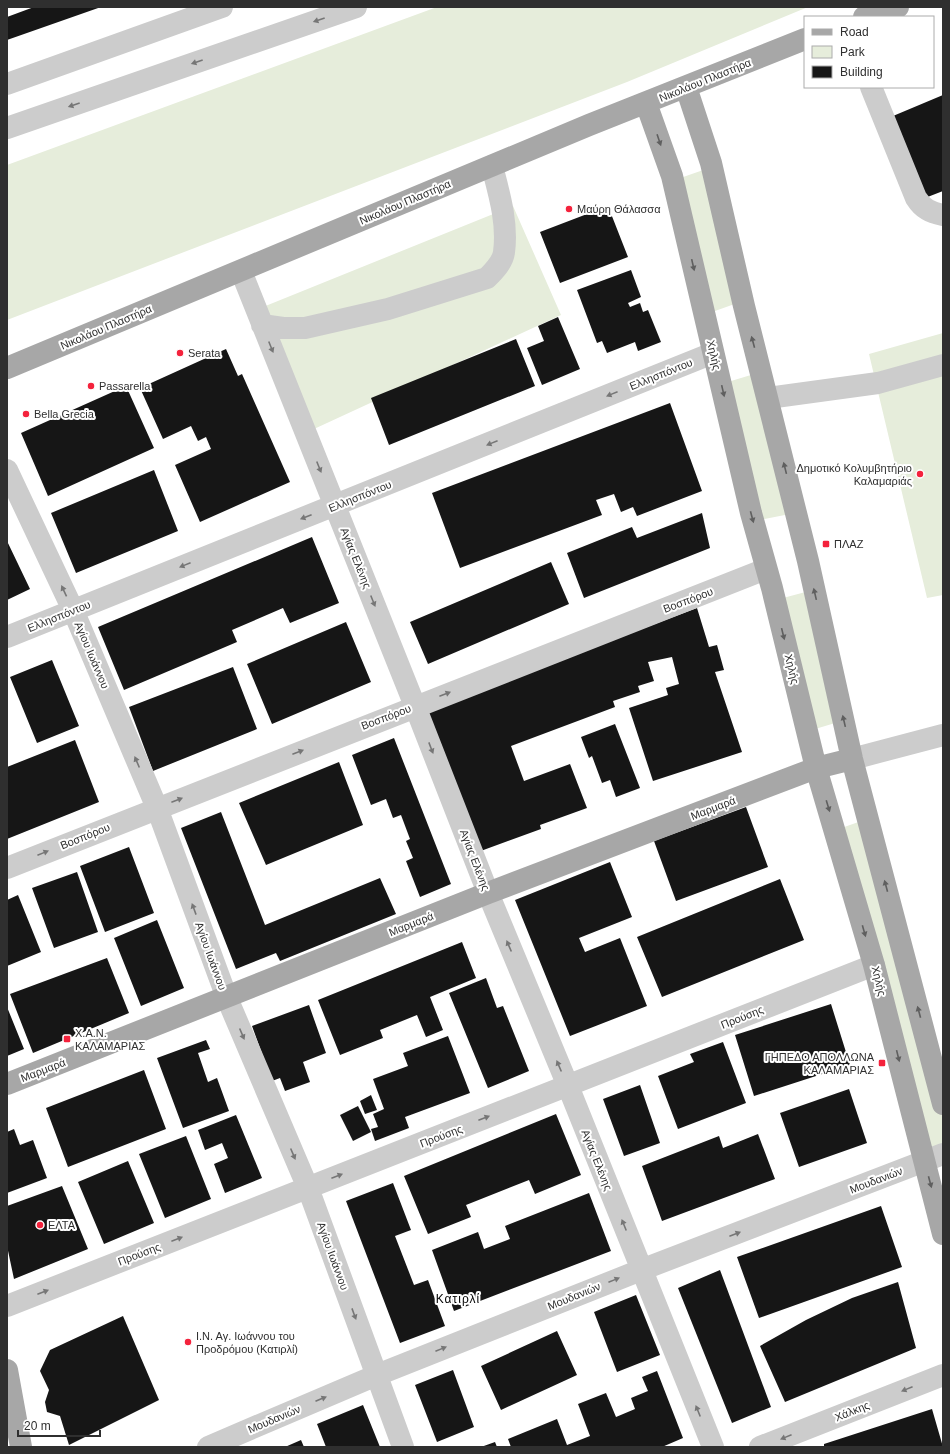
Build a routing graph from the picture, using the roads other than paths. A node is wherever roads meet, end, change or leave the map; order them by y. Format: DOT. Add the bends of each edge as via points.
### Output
graph roads {
  1 [pos="222,7"];
  2 [pos="356,7"];
  3 [pos="898,7"];
  4 [pos="867,16"];
  5 [pos="804,39"];
  6 [pos="7,84"];
  7 [pos="686,87"];
  8 [pos="871,88"];
  9 [pos="646,103"];
  10 [pos="7,128"];
  11 [pos="492,166"];
  12 [pos="943,215"];
  13 [pos="241,271"];
  14 [pos="262,325"];
  15 [pos="713,353"];
  16 [pos="943,365"];
  17 [pos="7,368"];
  18 [pos="768,398"];
  19 [pos="7,470"];
  20 [pos="335,506"];
  21 [pos="766,569"];
  22 [pos="73,610"];
  23 [pos="7,637"];
  24 [pos="415,706"];
  25 [pos="943,735"];
  26 [pos="852,759"];
  27 [pos="816,768"];
  28 [pos="157,808"];
  29 [pos="7,868"];
  30 [pos="488,893"];
  31 [pos="874,965"];
  32 [pos="227,998"];
  33 [pos="7,1084"];
  34 [pos="568,1086"];
  35 [pos="943,1104"];
  36 [pos="934,1158"];
  37 [pos="308,1188"];
  38 [pos="943,1234"];
  39 [pos="641,1270"];
  40 [pos="7,1306"];
  41 [pos="7,1370"];
  42 [pos="377,1375"];
  43 [pos="943,1375"];
  44 [pos="21,1447"];
  45 [pos="208,1447"];
  46 [pos="403,1447"];
  47 [pos="712,1447"];
  48 [pos="760,1447"];
  1 -- 6 [label="street"];
  2 -- 10 [label="street, one-way"];
  3 -- 4 [label="main road"];
  5 -- 7 [label="main road, Νικολάου Πλαστήρα"];
  7 -- 9 [label="main road, Νικολάου Πλαστήρα"];
  18 -- 7 [label="main road, one-way" via="711,163"];
  8 -- 12 [label="street" via="916,198 922,207"];
  9 -- 11 [label="main road, Νικολάου Πλαστήρα"];
  9 -- 15 [label="main road, Χηλής, one-way" via="672,176"];
  11 -- 13 [label="main road, Νικολάου Πλαστήρα"];
  11 -- 14 [label="street" via="503,210 504,253 497,268 487,278 388,309 305,328"];
  13 -- 14 [label="street, Αγίας Ελένης"];
  13 -- 17 [label="main road, Νικολάου Πλαστήρα"];
  14 -- 20 [label="street, Αγίας Ελένης, one-way"];
  15 -- 20 [label="street, Ελλησπόντου, one-way"];
  15 -- 21 [label="main road, Χηλής, one-way"];
  16 -- 18 [label="street" via="878,383"];
  26 -- 18 [label="main road, one-way" via="808,560"];
  22 -- 19 [label="street, Αγίου Ιωάννου, one-way"];
  20 -- 22 [label="street, Ελλησπόντου, one-way"];
  20 -- 24 [label="street, Αγίας Ελένης, one-way"];
  24 -- 21 [label="street, Βοσπόρου, one-way"];
  21 -- 27 [label="main road, Χηλής, one-way"];
  22 -- 23 [label="street, Ελλησπόντου"];
  28 -- 22 [label="street, Αγίου Ιωάννου, one-way"];
  28 -- 24 [label="street, Βοσπόρου, one-way"];
  24 -- 30 [label="street, Αγίας Ελένης, one-way"];
  25 -- 26 [label="street"];
  26 -- 27 [label="main road, Μαρμαρά"];
  35 -- 26 [label="main road, one-way"];
  27 -- 30 [label="main road, Μαρμαρά"];
  27 -- 31 [label="main road, Χηλής, one-way"];
  29 -- 28 [label="street, Βοσπόρου, one-way"];
  32 -- 28 [label="street, Αγίου Ιωάννου, one-way"];
  30 -- 32 [label="main road, Μαρμαρά"];
  34 -- 30 [label="street, Αγίας Ελένης, one-way"];
  31 -- 34 [label="street, Προύσης"];
  31 -- 36 [label="main road, Χηλής, one-way"];
  32 -- 33 [label="main road, Μαρμαρά"];
  32 -- 37 [label="street, Αγίου Ιωάννου, one-way"];
  37 -- 34 [label="street, Προύσης, one-way"];
  39 -- 34 [label="street, Αγίας Ελένης, one-way"];
  36 -- 38 [label="main road, Χηλής, one-way"];
  39 -- 36 [label="street, Μουδανιών, one-way"];
  40 -- 37 [label="street, Προύσης, one-way"];
  37 -- 42 [label="street, Αγίου Ιωάννου, one-way"];
  42 -- 39 [label="street, Μουδανιών, one-way"];
  47 -- 39 [label="street, Αγίας Ελένης, one-way"];
  41 -- 44 [label="main road"];
  45 -- 42 [label="street, Μουδανιών, one-way"];
  42 -- 46 [label="street, Αγίου Ιωάννου"];
  43 -- 48 [label="street, Χάλκης, one-way"];
}
